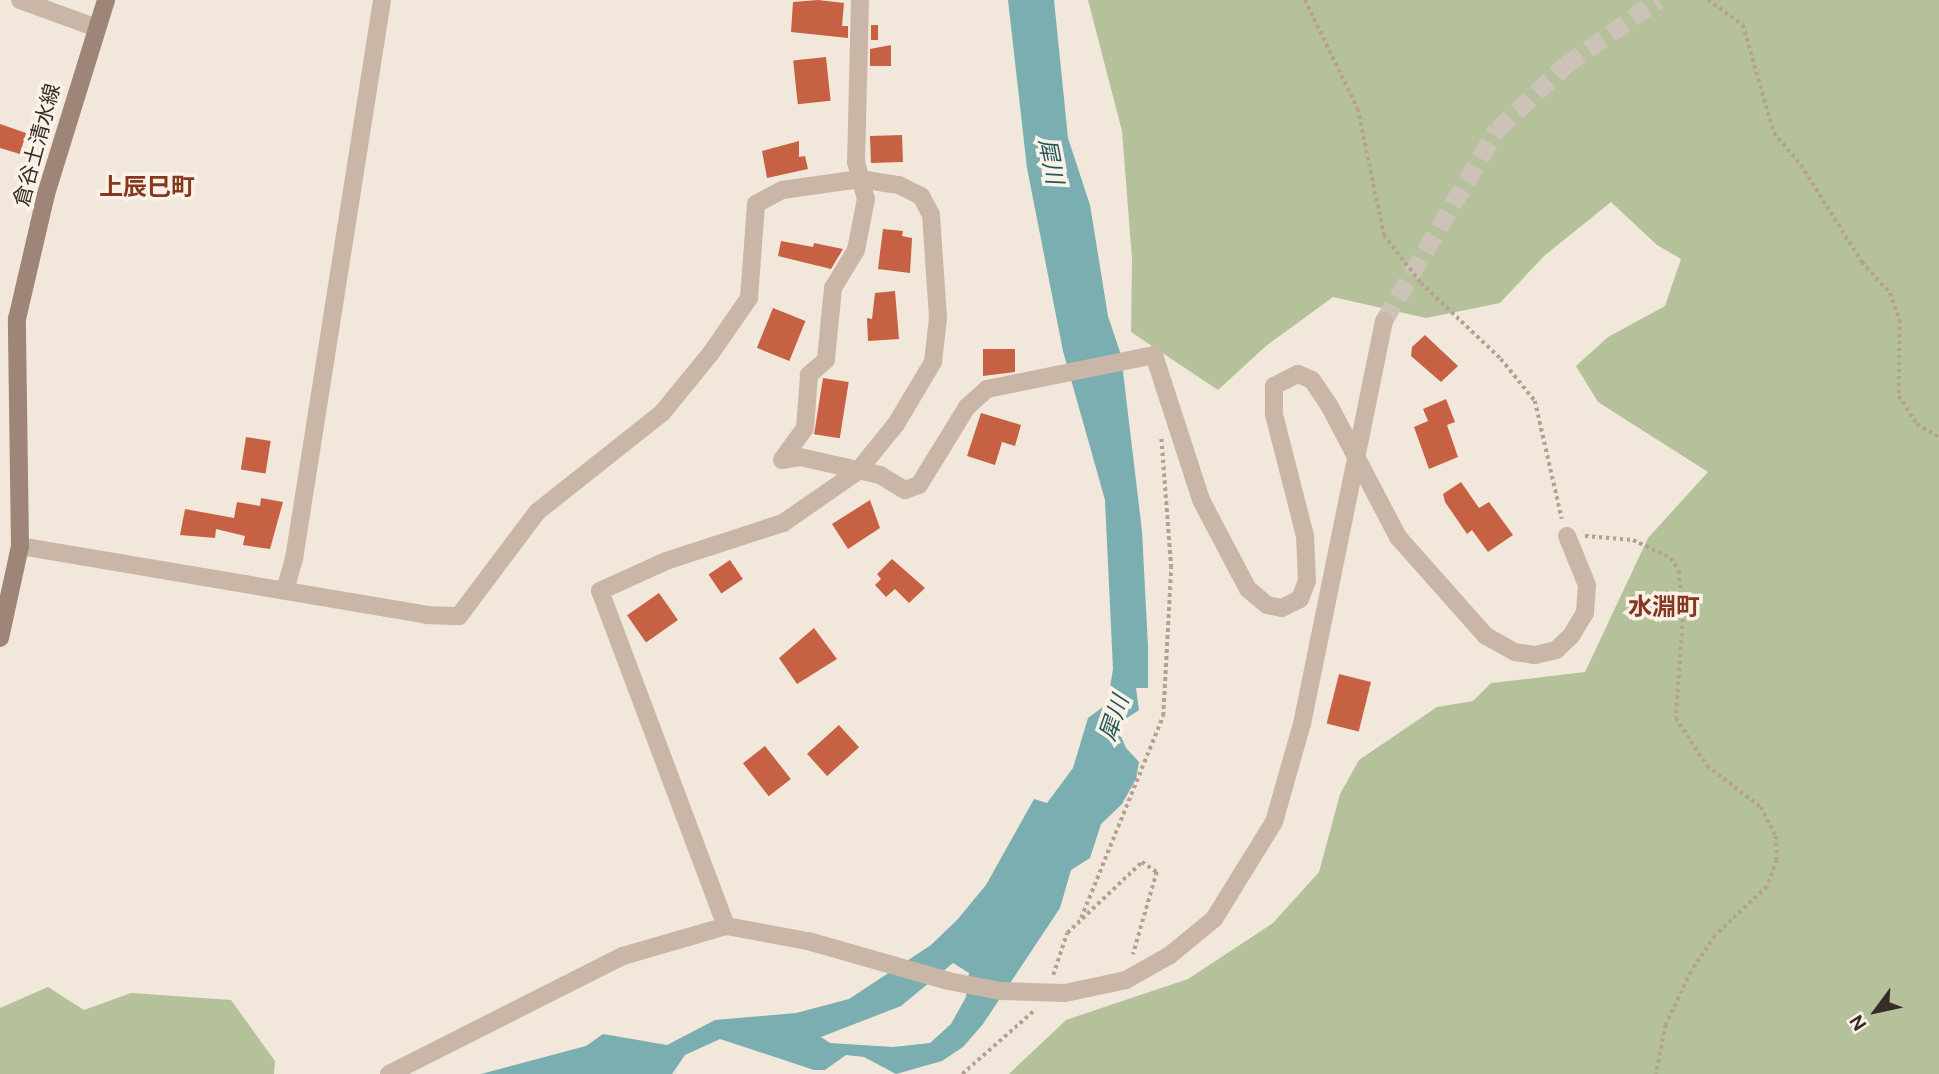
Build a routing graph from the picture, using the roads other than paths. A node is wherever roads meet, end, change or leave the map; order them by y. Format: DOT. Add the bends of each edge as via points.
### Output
graph roads {
  1 [pos="20,0"];
  2 [pos="106,0"];
  3 [pos="382,0"];
  4 [pos="860,0"];
  5 [pos="94,27"];
  6 [pos="860,179"];
  7 [pos="1384,321"];
  8 [pos="1356,460"];
  9 [pos="858,471"];
  10 [pos="1567,536"];
  11 [pos="20,547"];
  12 [pos="285,590"];
  13 [pos="0,636"];
  14 [pos="726,926"];
  15 [pos="388,1074"];
  1 -- 5 [label="street"];
  2 -- 5 [label="main road, 倉谷土清水線"];
  3 -- 12 [label="street" via="294,559"];
  4 -- 6 [label="street" via="856,162"];
  5 -- 11 [label="main road, 倉谷土清水線" via="46,194 18,319"];
  6 -- 9 [label="street" via="899,185 921,196 931,215 938,318 933,362 896,424"];
  6 -- 9 [label="street" via="866,199 856,250 833,288 826,360 809,375 805,428 782,460 800,457"];
  6 -- 12 [label="street" via="782,190 756,204 748,298 711,353 662,413 537,512 459,616 426,615"];
  7 -- 8 [label="street"];
  8 -- 9 [label="street" via="1311,380 1298,374 1274,386 1274,414 1309,568 1300,599 1282,608 1268,605 1248,589 1201,500 1154,355 987,389 967,407 919,485 905,490 880,475"];
  8 -- 10 [label="street" via="1398,537 1478,628 1515,652 1535,655 1556,650 1585,613 1587,584"];
  8 -- 14 [label="street, bridge" via="1302,724 1274,822 1214,919 1170,956 1126,980 1065,993 1001,990 948,981 808,940"];
  9 -- 14 [label="street" via="783,523 666,561 600,591"];
  11 -- 12 [label="street"];
  11 -- 13 [label="main road, 倉谷土清水線"];
  14 -- 15 [label="street" via="623,956"];
}
